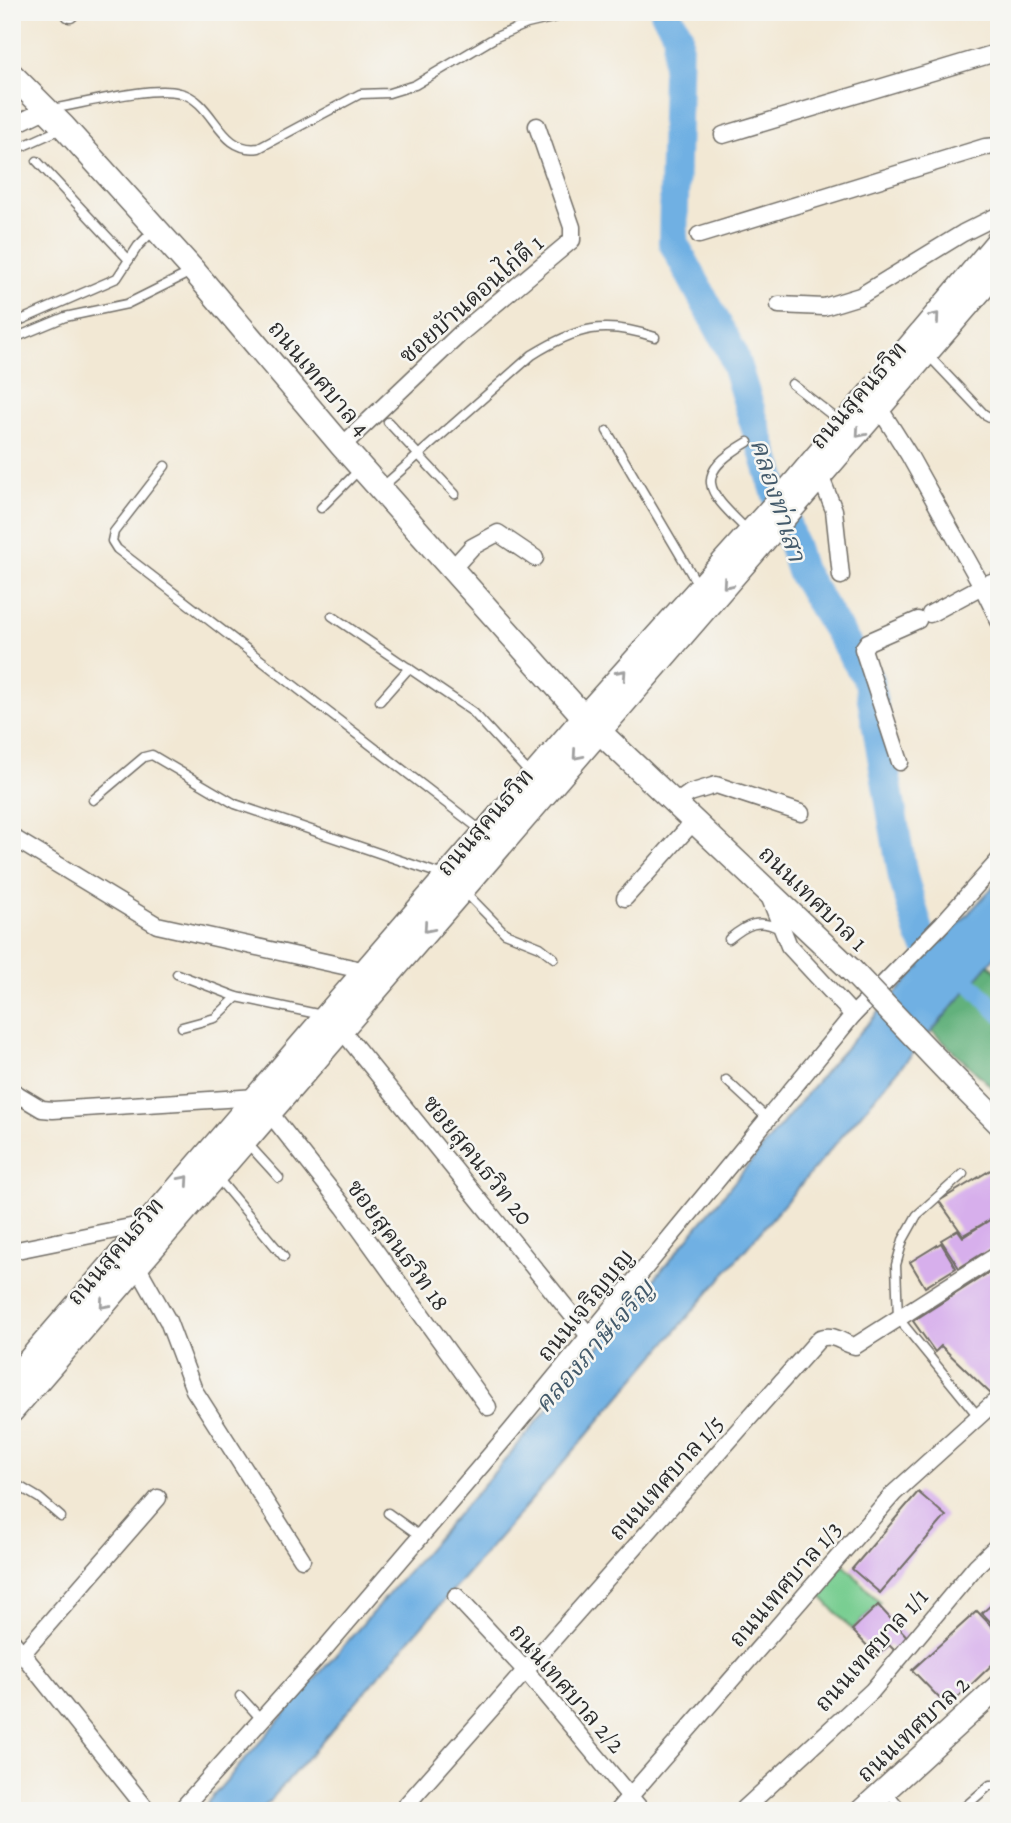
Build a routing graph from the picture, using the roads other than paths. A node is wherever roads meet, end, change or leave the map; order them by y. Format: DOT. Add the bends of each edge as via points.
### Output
graph roads {
  1 [pos="565,15"];
  2 [pos="999,52"];
  3 [pos="12,75"];
  4 [pos="45,110"];
  5 [pos="12,125"];
  6 [pos="537,126"];
  7 [pos="64,127"];
  8 [pos="723,135"];
  9 [pos="999,146"];
  10 [pos="12,150"];
  11 [pos="37,162"];
  12 [pos="999,215"];
  13 [pos="155,229"];
  14 [pos="699,235"];
  15 [pos="130,260"];
  16 [pos="995,264"];
  17 [pos="194,271"];
  18 [pos="779,306"];
  19 [pos="12,324"];
  20 [pos="655,337"];
  21 [pos="12,339"];
  22 [pos="921,348"];
  23 [pos="792,384"];
  24 [pos="872,405"];
  25 [pos="388,422"];
  26 [pos="999,422"];
  27 [pos="844,424"];
  28 [pos="607,431"];
  29 [pos="748,442"];
  30 [pos="342,446"];
  31 [pos="418,455"];
  32 [pos="165,466"];
  33 [pos="361,467"];
  34 [pos="807,485"];
  35 [pos="380,488"];
  36 [pos="455,494"];
  37 [pos="321,508"];
  38 [pos="761,528"];
  39 [pos="535,558"];
  40 [pos="452,569"];
  41 [pos="841,576"];
  42 [pos="999,579"];
  43 [pos="982,586"];
  44 [pos="699,598"];
  45 [pos="332,616"];
  46 [pos="999,621"];
  47 [pos="409,667"];
  48 [pos="380,701"];
  49 [pos="591,723"];
  50 [pos="900,762"];
  51 [pos="539,784"];
  52 [pos="93,800"];
  53 [pos="676,803"];
  54 [pos="801,813"];
  55 [pos="694,821"];
  56 [pos="484,833"];
  57 [pos="12,836"];
  58 [pos="999,860"];
  59 [pos="455,882"];
  60 [pos="768,891"];
  61 [pos="625,898"];
  62 [pos="780,929"];
  63 [pos="729,939"];
  64 [pos="554,958"];
  65 [pos="366,971"];
  66 [pos="177,974"];
  67 [pos="237,997"];
  68 [pos="853,1015"];
  69 [pos="335,1022"];
  70 [pos="182,1027"];
  71 [pos="726,1080"];
  72 [pos="12,1091"];
  73 [pos="263,1105"];
  74 [pos="768,1119"];
  75 [pos="999,1123"];
  76 [pos="245,1141"];
  77 [pos="963,1174"];
  78 [pos="215,1175"];
  79 [pos="279,1178"];
  80 [pos="175,1221"];
  81 [pos="148,1223"];
  82 [pos="12,1251"];
  83 [pos="999,1254"];
  84 [pos="284,1257"];
  85 [pos="137,1266"];
  86 [pos="898,1318"];
  87 [pos="589,1336"];
  88 [pos="12,1380"];
  89 [pos="999,1399"];
  90 [pos="488,1407"];
  91 [pos="12,1411"];
  92 [pos="978,1416"];
  93 [pos="12,1482"];
  94 [pos="158,1498"];
  95 [pos="388,1513"];
  96 [pos="61,1517"];
  97 [pos="420,1536"];
  98 [pos="997,1548"];
  99 [pos="302,1559"];
  100 [pos="456,1596"];
  101 [pos="17,1648"];
  102 [pos="525,1670"];
  103 [pos="999,1686"];
  104 [pos="240,1696"];
  105 [pos="262,1720"];
  106 [pos="999,1785"];
  107 [pos="886,1790"];
  108 [pos="630,1796"];
  109 [pos="407,1804"];
  110 [pos="148,1811"];
  111 [pos="180,1811"];
  112 [pos="617,1811"];
  113 [pos="642,1811"];
  114 [pos="742,1811"];
  115 [pos="862,1811"];
  116 [pos="904,1811"];
  117 [pos="960,1811"];
  1 -- 4 [label="lane" via="496,37 415,85 389,93 360,94 259,148 234,146 195,100 183,93 147,93"];
  2 -- 8 [label="street"];
  3 -- 4 [label="main road, ถนนเทศบาล 4"];
  4 -- 5 [label="street"];
  4 -- 7 [label="main road, ถนนเทศบาล 4"];
  6 -- 30 [label="street, ซอยบัานดอนไก่ดี 1" via="572,227 572,240 462,332"];
  7 -- 10 [label="lane"];
  7 -- 13 [label="main road, ถนนเทศบาล 4"];
  9 -- 14 [label="street"];
  11 -- 15 [label="lane"];
  12 -- 18 [label="street" via="860,296 824,307"];
  13 -- 15 [label="lane"];
  13 -- 17 [label="main road, ถนนเทศบาล 4"];
  15 -- 19 [label="lane" via="107,284"];
  16 -- 22 [label="main road, ถนนสุคนธวิท"];
  17 -- 21 [label="lane" via="127,304 65,317"];
  17 -- 30 [label="main road, ถนนเทศบาล 4"];
  20 -- 31 [label="lane" via="611,326 560,338 532,355"];
  22 -- 24 [label="main road, ถนนสุคนธวิท"];
  22 -- 26 [label="lane" via="984,414"];
  23 -- 27 [label="lane"];
  24 -- 27 [label="main road, ถนนสุคนธวิท"];
  24 -- 34 [label="main road, ถนนสุคนธวิท, one-way"];
  24 -- 43 [label="street" via="909,455"];
  25 -- 31 [label="lane"];
  27 -- 34 [label="main road, ถนนสุคนธวิท"];
  28 -- 44 [label="lane"];
  29 -- 38 [label="lane" via="724,456 713,469 710,486 717,500"];
  30 -- 33 [label="main road, ถนนเทศบาล 4"];
  31 -- 35 [label="lane"];
  31 -- 36 [label="lane"];
  32 -- 56 [label="lane" via="114,532 117,550"];
  33 -- 35 [label="main road, ถนนเทศบาล 4"];
  33 -- 37 [label="lane"];
  34 -- 38 [label="main road, ถนนสุคนธวิท"];
  34 -- 41 [label="street" via="834,510"];
  35 -- 40 [label="main road, ถนนเทศบาล 4"];
  38 -- 44 [label="main road, ถนนสุคนธวิท"];
  39 -- 40 [label="street" via="498,533 472,547"];
  40 -- 49 [label="main road, ถนนเทศบาล 4"];
  42 -- 43 [label="street"];
  43 -- 46 [label="street"];
  43 -- 50 [label="street" via="868,642 863,649"];
  44 -- 49 [label="main road, ถนนสุคนธวิท"];
  45 -- 47 [label="lane"];
  47 -- 48 [label="lane"];
  47 -- 51 [label="lane" via="483,721"];
  49 -- 51 [label="main road, ถนนสุคนธวิท"];
  49 -- 53 [label="main road, ถนนเทศบาล 1"];
  51 -- 56 [label="main road, ถนนสุคนธวิท"];
  51 -- 59 [label="main road, ถนนสุคนธวิท"];
  52 -- 59 [label="lane" via="152,755 235,804"];
  53 -- 54 [label="street" via="716,785"];
  53 -- 55 [label="main road, ถนนเทศบาล 1"];
  55 -- 60 [label="main road, ถนนเทศบาล 1"];
  55 -- 61 [label="street"];
  56 -- 59 [label="main road, ถนนสุคนธวิท"];
  57 -- 65 [label="street" via="157,925"];
  58 -- 68 [label="street, ถนนเจริญบุญ"];
  59 -- 64 [label="lane" via="505,933"];
  59 -- 65 [label="main road, ถนนสุคนธวิท"];
  59 -- 69 [label="main road, ถนนสุคนธวิท, one-way"];
  60 -- 62 [label="street"];
  60 -- 75 [label="main road, ถนนเทศบาล 1, bridge" via="852,970"];
  62 -- 63 [label="lane" via="766,921 757,922"];
  62 -- 68 [label="street" via="798,957"];
  65 -- 69 [label="main road, ถนนสุคนธวิท"];
  66 -- 67 [label="lane"];
  67 -- 69 [label="lane"];
  67 -- 70 [label="lane" via="215,1018"];
  68 -- 74 [label="street, ถนนเจริญบุญ"];
  69 -- 73 [label="main road, ถนนสุคนธวิท"];
  69 -- 87 [label="street, ซอยสุคนธวิท 20"];
  71 -- 74 [label="lane"];
  72 -- 73 [label="street" via="52,1110"];
  73 -- 76 [label="main road, ถนนสุคนธวิท"];
  81 -- 73 [label="main road, ถนนสุคนธวิท, one-way"];
  73 -- 90 [label="street, ซอยสุคนธวิท 18" via="344,1207"];
  74 -- 87 [label="street, ถนนเจริญบุญ"];
  76 -- 78 [label="main road, ถนนสุคนธวิท"];
  76 -- 79 [label="lane"];
  77 -- 86 [label="lane" via="917,1215 903,1240 896,1265"];
  78 -- 80 [label="main road, ถนนสุคนธวิท"];
  78 -- 84 [label="lane"];
  80 -- 81 [label="street"];
  80 -- 85 [label="main road, ถนนสุคนธวิท"];
  81 -- 82 [label="street"];
  81 -- 88 [label="main road, ถนนสุคนธวิท"];
  83 -- 86 [label="street, ถนนเทศบาล 1/5"];
  85 -- 91 [label="main road, ถนนสุคนธวิท, one-way"];
  85 -- 99 [label="street" via="168,1321 194,1390"];
  86 -- 92 [label="lane"];
  86 -- 102 [label="street, ถนนเทศบาล 1/5" via="855,1346 828,1335 820,1338"];
  87 -- 97 [label="street, ถนนเจริญบุญ"];
  89 -- 92 [label="street, ถนนเทศบาล 1/3"];
  92 -- 108 [label="street, ถนนเทศบาล 1/3" via="894,1493"];
  93 -- 96 [label="lane"];
  94 -- 101 [label="street"];
  95 -- 97 [label="lane"];
  97 -- 105 [label="street, ถนนเจริญบุญ"];
  98 -- 114 [label="street, ถนนเทศบาล 1/1" via="976,1566 872,1690"];
  100 -- 102 [label="street, ถนนเทศบาล 2/2"];
  101 -- 110 [label="street"];
  102 -- 108 [label="street, ถนนเทศบาล 2/2"];
  102 -- 109 [label="street, ถนนเทศบาล 1/5"];
  103 -- 107 [label="main road, ถนนเทศบาล 2"];
  104 -- 105 [label="lane"];
  105 -- 111 [label="street, ถนนเจริญบุญ"];
  106 -- 117 [label="lane" via="990,1786"];
  107 -- 115 [label="main road, ถนนเทศบาล 2"];
  107 -- 116 [label="lane"];
  108 -- 112 [label="street, ถนนเทศบาล 1/3"];
  108 -- 113 [label="street, ถนนเทศบาล 2/2"];
}
